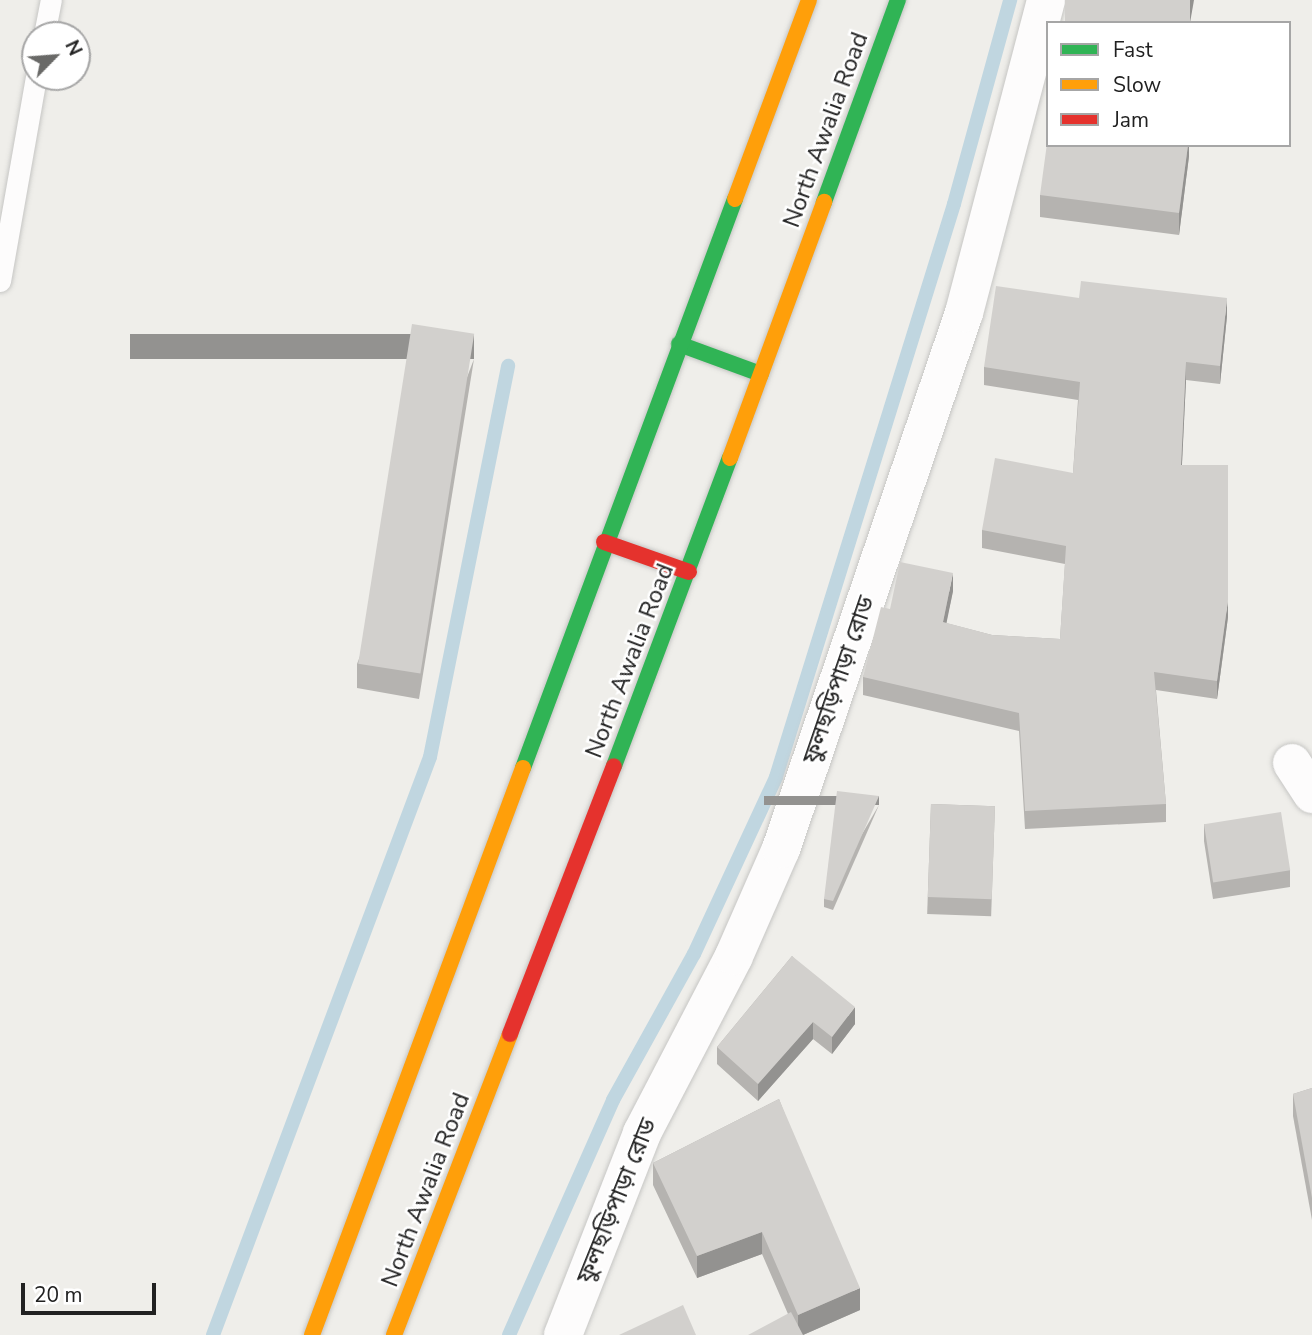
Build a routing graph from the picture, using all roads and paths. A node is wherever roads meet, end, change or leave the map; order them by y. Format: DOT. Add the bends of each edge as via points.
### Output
graph roads {
  1 [pos="51,0"];
  2 [pos="809,0"];
  3 [pos="898,0"];
  4 [pos="1046,0"];
  5 [pos="47,21"];
  6 [pos="34,91"];
  7 [pos="0,281"];
  8 [pos="679,344"];
  9 [pos="761,374"];
  10 [pos="604,542"];
  11 [pos="689,572"];
  12 [pos="312,1335"];
  13 [pos="394,1335"];
  14 [pos="563,1335"];
  1 -- 5 [label="lane"];
  2 -- 8 [label="main road"];
  3 -- 9 [label="main road, North Awalia Road"];
  4 -- 14 [label="street, ফুলছড়িপাড়া রোড" via="964,313 781,849 734,956 642,1133"];
  6 -- 7 [label="lane"];
  8 -- 9 [label="main road"];
  8 -- 10 [label="main road"];
  9 -- 11 [label="main road, North Awalia Road"];
  10 -- 11 [label="main road"];
  10 -- 12 [label="main road"];
  11 -- 13 [label="main road, North Awalia Road"];
}
